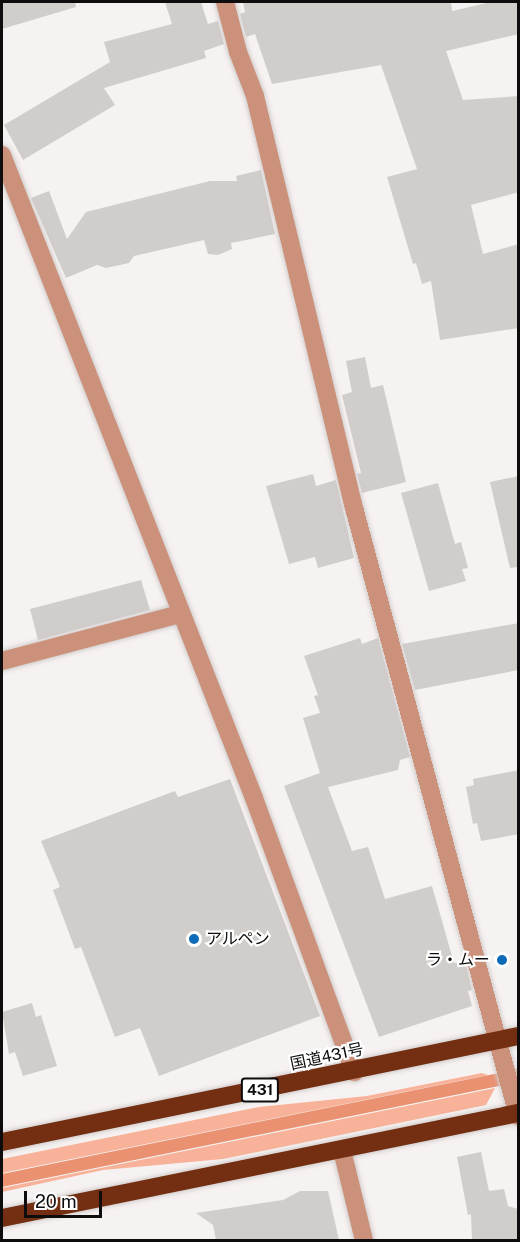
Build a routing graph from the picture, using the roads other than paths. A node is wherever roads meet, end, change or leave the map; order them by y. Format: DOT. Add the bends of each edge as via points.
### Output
graph roads {
  1 [pos="225,2"];
  2 [pos="2,155"];
  3 [pos="180,614"];
  4 [pos="2,661"];
  5 [pos="519,1036"];
  6 [pos="502,1049"];
  7 [pos="354,1072"];
  8 [pos="518,1111"];
  9 [pos="2,1142"];
  10 [pos="342,1150"];
  11 [pos="2,1218"];
  12 [pos="364,1240"];
  1 -- 6 [label="street" via="255,96 354,504"];
  2 -- 3 [label="street"];
  3 -- 4 [label="street"];
  3 -- 7 [label="street" via="254,798"];
  5 -- 6 [label="highway, 国道431号 / 431"];
  6 -- 7 [label="highway, 国道431号 / 431"];
  6 -- 8 [label="street"];
  7 -- 9 [label="highway, 国道431号 / 431"];
  8 -- 10 [label="highway"];
  10 -- 11 [label="highway"];
  10 -- 12 [label="street"];
}
